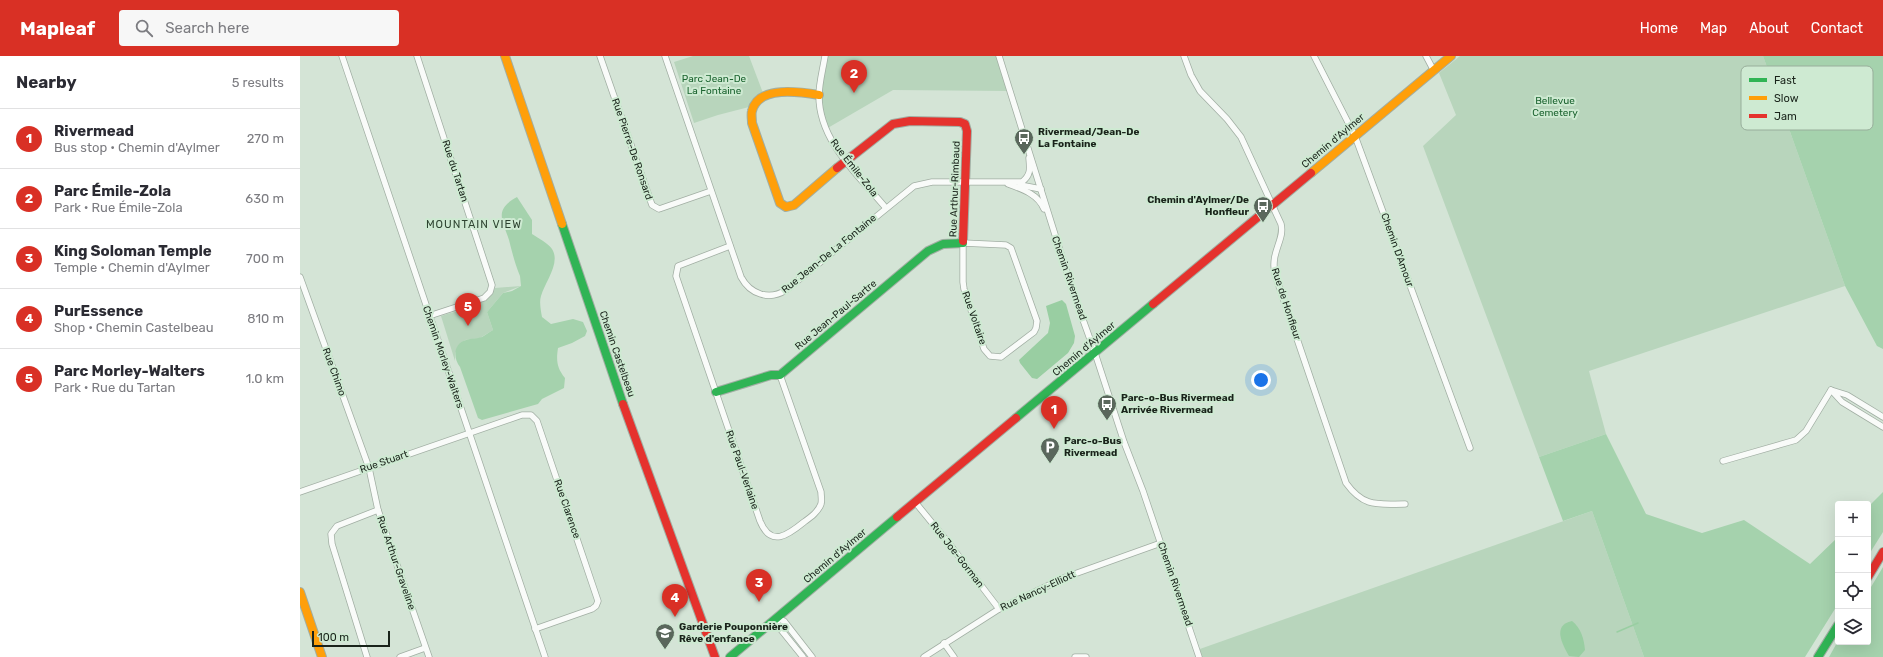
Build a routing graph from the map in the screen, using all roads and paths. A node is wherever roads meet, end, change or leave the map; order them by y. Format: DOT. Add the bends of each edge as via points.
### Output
graph roads {
  1 [pos="342,56"];
  2 [pos="417,56"];
  3 [pos="505,56"];
  4 [pos="600,56"];
  5 [pos="665,56"];
  6 [pos="825,56"];
  7 [pos="999,56"];
  8 [pos="1184,56"];
  9 [pos="1314,56"];
  10 [pos="1426,56"];
  11 [pos="1451,56"];
  12 [pos="1434,71"];
  13 [pos="819,96"];
  14 [pos="1355,136"];
  15 [pos="1027,144"];
  16 [pos="846,160"];
  17 [pos="966,182"];
  18 [pos="1004,183"];
  19 [pos="1041,189"];
  20 [pos="711,191"];
  21 [pos="1272,204"];
  22 [pos="885,207"];
  23 [pos="1053,228"];
  24 [pos="963,243"];
  25 [pos="730,246"];
  26 [pos="300,277"];
  27 [pos="429,316"];
  28 [pos="1095,353"];
  29 [pos="780,375"];
  30 [pos="1831,390"];
  31 [pos="716,392"];
  32 [pos="1883,417"];
  33 [pos="1883,427"];
  34 [pos="469,433"];
  35 [pos="1470,448"];
  36 [pos="1723,461"];
  37 [pos="369,468"];
  38 [pos="300,492"];
  39 [pos="915,502"];
  40 [pos="1405,504"];
  41 [pos="378,510"];
  42 [pos="1161,543"];
  43 [pos="1883,552"];
  44 [pos="1870,573"];
  45 [pos="300,592"];
  46 [pos="999,608"];
  47 [pos="776,618"];
  48 [pos="535,629"];
  49 [pos="1835,630"];
  50 [pos="944,643"];
  51 [pos="425,648"];
  52 [pos="322,657"];
  53 [pos="367,657"];
  54 [pos="400,657"];
  55 [pos="429,657"];
  56 [pos="545,657"];
  57 [pos="715,657"];
  58 [pos="730,657"];
  59 [pos="803,657"];
  60 [pos="812,657"];
  61 [pos="924,657"];
  62 [pos="954,657"];
  63 [pos="1075,657"];
  64 [pos="1086,657"];
  65 [pos="1199,657"];
  66 [pos="1818,657"];
  1 -- 27 [label="street, Chemin Morley-Walters"];
  2 -- 27 [label="street, Rue du Tartan" via="492,285 484,298"];
  3 -- 57 [label="street, Chemin Castelbeau" via="617,388"];
  4 -- 20 [label="street, Rue Pierre-De Ronsard" via="652,205 659,209"];
  5 -- 20 [label="street, Rue Jean-De La Fontaine"];
  6 -- 13 [label="street, Rue Émile-Zola"];
  7 -- 15 [label="street, Chemin Rivermead"];
  8 -- 21 [label="street, Rue de Honfleur" via="1200,91 1241,138"];
  9 -- 14 [label="street, Chemin D'Amour"];
  10 -- 12 [label="street"];
  11 -- 12 [label="street, Chemin d'Aylmer"];
  12 -- 14 [label="street, Chemin d'Aylmer"];
  13 -- 16 [label="street, Rue Émile-Zola" via="830,138"];
  13 -- 16 [label="street" via="784,91 760,99 753,106 752,123 778,200 786,207 794,205"];
  14 -- 21 [label="street, Chemin d'Aylmer"];
  14 -- 35 [label="street, Chemin D'Amour"];
  15 -- 18 [label="street, Rue Jean-De La Fontaine" via="1029,175 1022,182"];
  15 -- 19 [label="street, Chemin Rivermead"];
  16 -- 17 [label="street, Rue Arthur-Rimbaud" via="884,130 899,122 960,122 965,124 967,131"];
  16 -- 22 [label="street, Rue Émile-Zola"];
  17 -- 18 [label="street, Rue Jean-De La Fontaine"];
  17 -- 22 [label="street, Rue Jean-De La Fontaine" via="919,183 907,189"];
  17 -- 24 [label="street, Rue Arthur-Rimbaud"];
  18 -- 19 [label="street, Rue Jean-De La Fontaine"];
  18 -- 23 [label="street, Rue Jean-De La Fontaine" via="1025,190 1038,199"];
  19 -- 23 [label="street, Chemin Rivermead"];
  20 -- 25 [label="street, Rue Jean-De La Fontaine"];
  21 -- 28 [label="street, Chemin d'Aylmer"];
  21 -- 40 [label="street, Rue de Honfleur" via="1282,228 1274,260 1275,274 1346,483 1358,498 1366,502"];
  22 -- 25 [label="street, Rue Jean-De La Fontaine" via="778,294 763,295 747,287"];
  23 -- 28 [label="street, Chemin Rivermead"];
  24 -- 24 [label="street, Rue Voltaire" via="1006,245 1011,248 1035,317 1037,325 1034,332 1000,357 990,356 984,349 963,282"];
  24 -- 29 [label="street, Rue Jean-Paul-Sartre" via="943,244 928,252"];
  25 -- 31 [label="street, Rue Paul-Verlaine" via="682,264 675,272"];
  26 -- 37 [label="street, Rue Chimo"];
  27 -- 34 [label="street, Chemin Morley-Walters"];
  28 -- 39 [label="street, Chemin d'Aylmer"];
  28 -- 42 [label="street, Chemin Rivermead"];
  29 -- 31 [label="street" via="771,375"];
  29 -- 31 [label="street, Rue Paul-Verlaine" via="822,496 815,513 784,537 772,536 762,527"];
  30 -- 32 [label="street" via="1847,395"];
  30 -- 33 [label="street" via="1842,402"];
  30 -- 36 [label="street" via="1806,430 1796,440"];
  34 -- 37 [label="street, Rue Stuart"];
  34 -- 48 [label="street, Chemin Morley-Walters"];
  34 -- 48 [label="street, Rue Clarence" via="525,414 534,416 597,595 598,603 592,609"];
  37 -- 38 [label="street, Rue Stuart"];
  37 -- 41 [label="street, Rue Arthur-Graveline"];
  39 -- 46 [label="street, Rue Joe-Gorman"];
  39 -- 47 [label="street, Chemin d'Aylmer"];
  41 -- 51 [label="street, Rue Arthur-Graveline"];
  41 -- 53 [label="street" via="337,526 331,534"];
  42 -- 46 [label="street, Rue Nancy-Elliott" via="1066,577"];
  42 -- 65 [label="street, Chemin Rivermead"];
  43 -- 44 [label="street"];
  45 -- 52 [label="street"];
  46 -- 50 [label="street, Rue Nancy-Elliott"];
  47 -- 58 [label="street, Chemin d'Aylmer"];
  47 -- 59 [label="street" via="778,626"];
  47 -- 60 [label="street" via="784,621"];
  48 -- 56 [label="street, Chemin Morley-Walters"];
  49 -- 66 [label="street"];
  50 -- 61 [label="street, Rue Nancy-Elliott"];
  50 -- 62 [label="street"];
  51 -- 54 [label="street"];
  51 -- 55 [label="street, Rue Arthur-Graveline"];
  63 -- 64 [label="street"];
}
